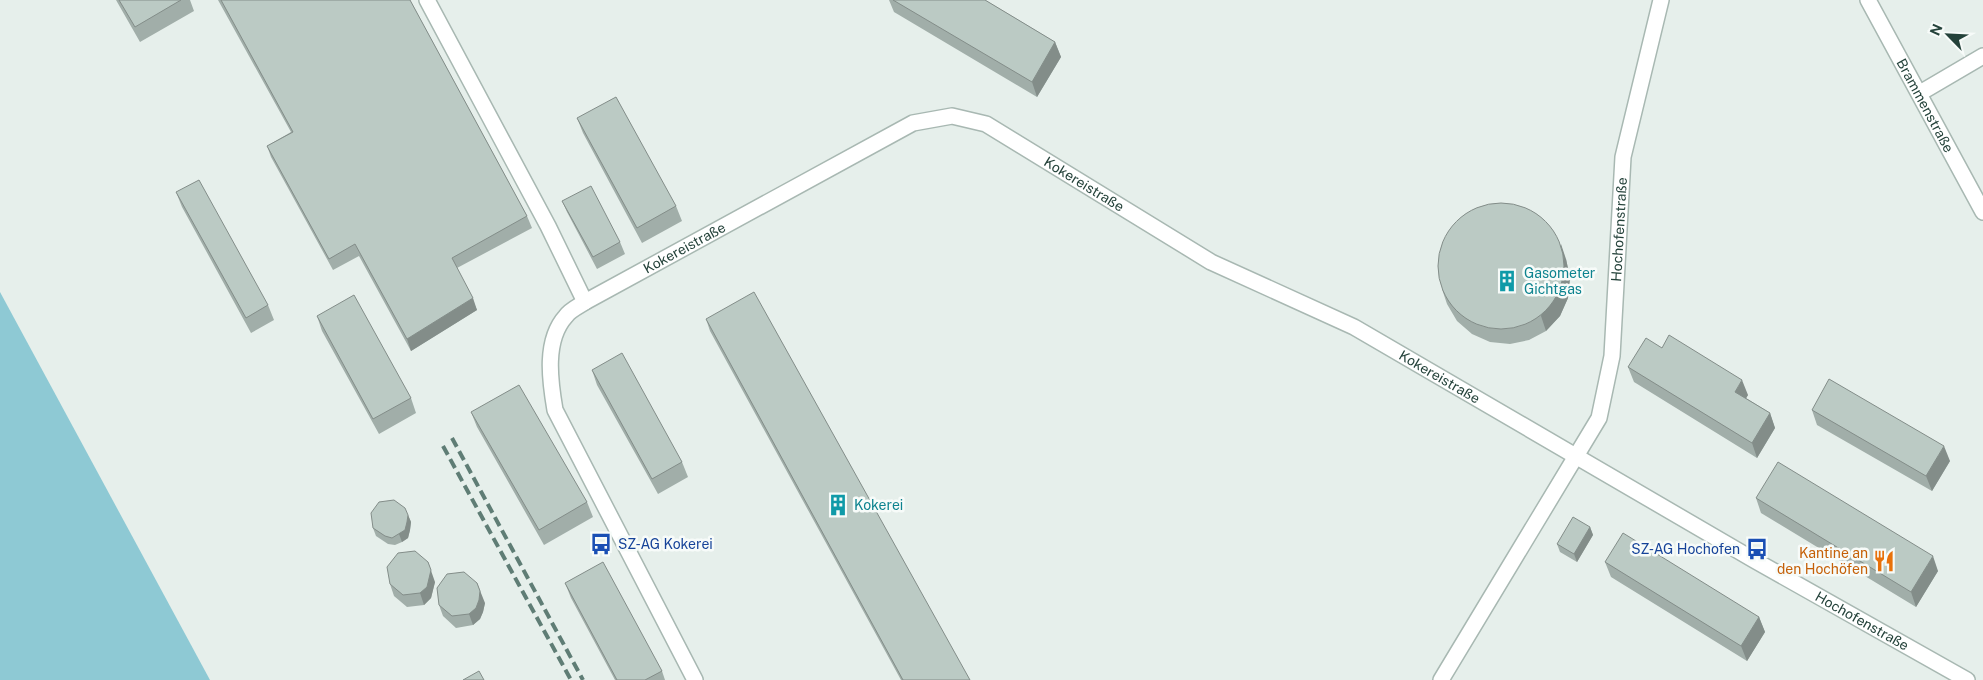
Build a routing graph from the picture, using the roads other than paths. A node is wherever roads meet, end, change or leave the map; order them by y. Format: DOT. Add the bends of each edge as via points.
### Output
graph roads {
  1 [pos="427,0"];
  2 [pos="1661,0"];
  3 [pos="1868,0"];
  4 [pos="1983,56"];
  5 [pos="1920,93"];
  6 [pos="1983,212"];
  7 [pos="585,302"];
  8 [pos="1577,455"];
  9 [pos="695,680"];
  10 [pos="1441,680"];
  11 [pos="1967,680"];
  1 -- 7 [label="lane"];
  2 -- 8 [label="lane, Hochofenstraße" via="1623,157 1612,356 1599,418"];
  3 -- 5 [label="lane, Brammenstraße"];
  4 -- 5 [label="lane"];
  5 -- 6 [label="lane, Brammenstraße"];
  7 -- 8 [label="lane, Kokereistraße" via="913,123 952,116 986,124 1211,262 1354,327"];
  7 -- 9 [label="lane, Kokereistraße" via="566,315 556,334 550,378 555,410"];
  8 -- 10 [label="lane, Hochofenstraße"];
  8 -- 11 [label="lane, Hochofenstraße"];
}
